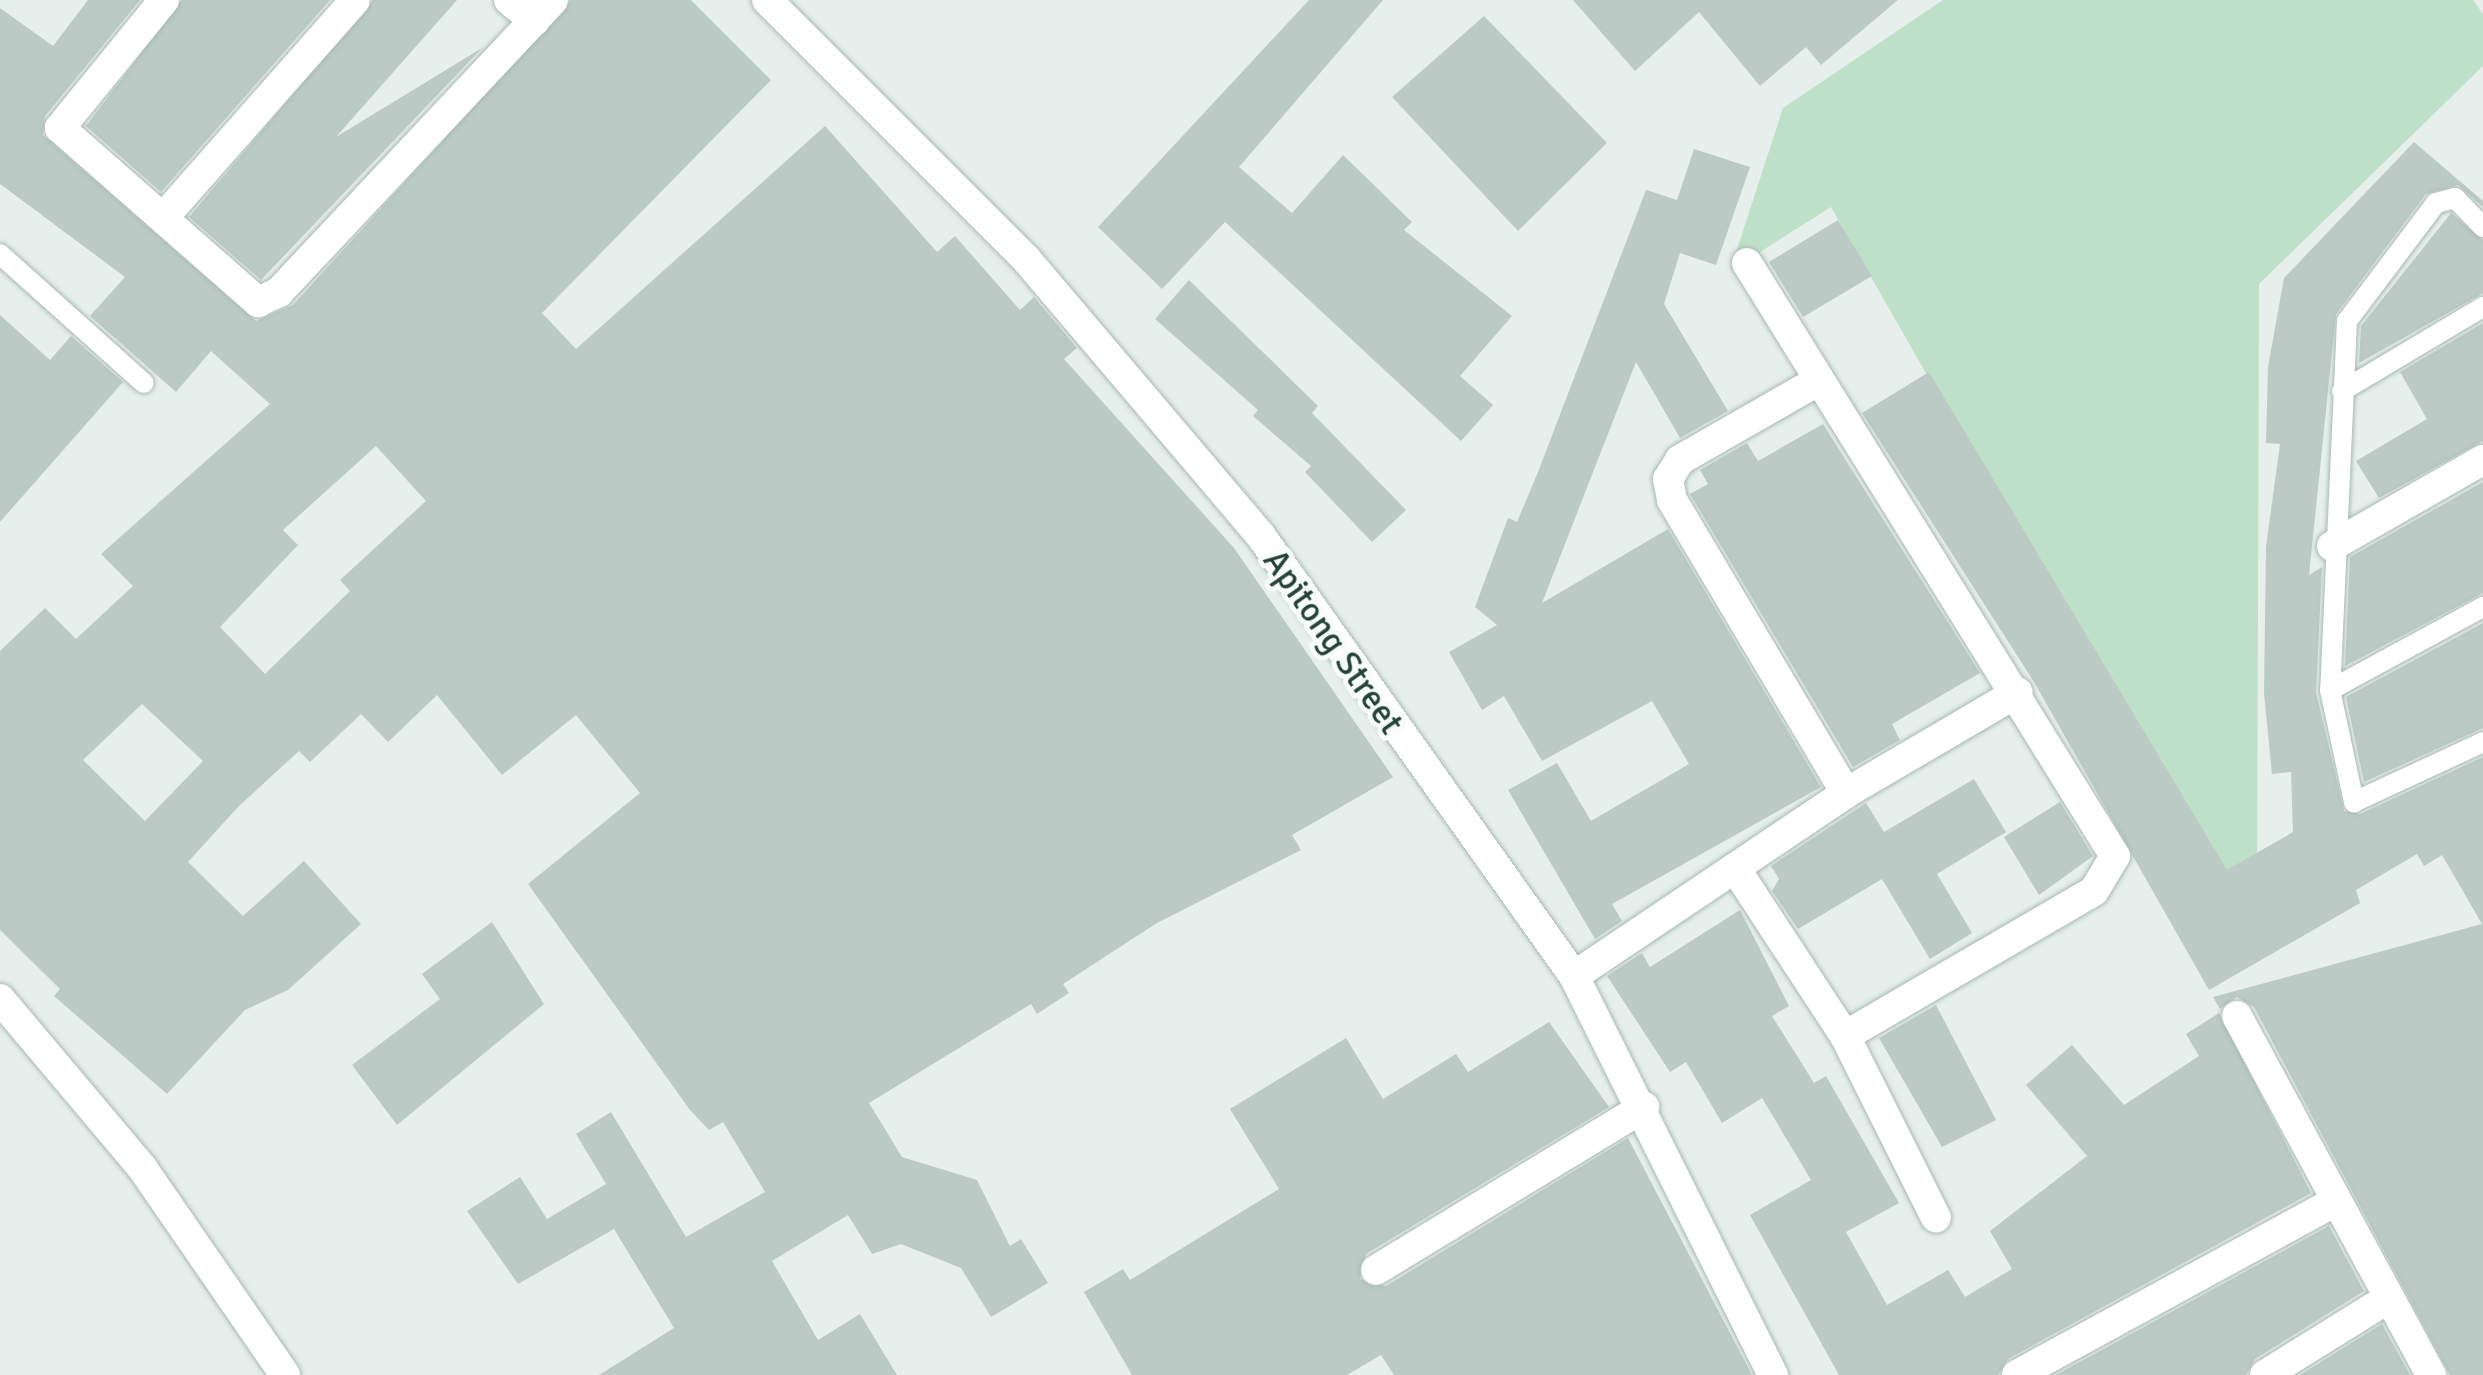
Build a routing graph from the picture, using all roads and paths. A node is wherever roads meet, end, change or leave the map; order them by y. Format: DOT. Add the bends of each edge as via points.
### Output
graph roads {
  1 [pos="164,0"];
  2 [pos="356,0"];
  3 [pos="510,0"];
  4 [pos="767,0"];
  5 [pos="544,10"];
  6 [pos="163,218"];
  7 [pos="2483,227"];
  8 [pos="0,254"];
  9 [pos="1748,262"];
  10 [pos="2483,307"];
  11 [pos="1816,382"];
  12 [pos="144,383"];
  13 [pos="2342,390"];
  14 [pos="2483,460"];
  15 [pos="2332,546"];
  16 [pos="2483,607"];
  17 [pos="2330,690"];
  18 [pos="2018,692"];
  19 [pos="2483,742"];
  20 [pos="1846,792"];
  21 [pos="1735,868"];
  22 [pos="1574,976"];
  23 [pos="0,999"];
  24 [pos="2237,1016"];
  25 [pos="1845,1036"];
  26 [pos="1644,1107"];
  27 [pos="2332,1204"];
  28 [pos="1936,1218"];
  29 [pos="1376,1270"];
  30 [pos="2387,1299"];
  31 [pos="285,1375"];
  32 [pos="1773,1375"];
  33 [pos="2017,1375"];
  34 [pos="2265,1375"];
  35 [pos="2431,1375"];
  1 -- 6 [label="street" via="60,128"];
  2 -- 6 [label="street"];
  3 -- 5 [label="street"];
  4 -- 22 [label="street, Apitong Street" via="1026,259 1261,536"];
  5 -- 6 [label="street" via="269,299 258,302"];
  7 -- 13 [label="lane" via="2454,198 2436,203 2348,322"];
  8 -- 12 [label="lane"];
  9 -- 11 [label="street"];
  10 -- 13 [label="lane"];
  11 -- 18 [label="street"];
  11 -- 20 [label="street" via="1680,460 1668,479 1672,500"];
  13 -- 15 [label="lane"];
  14 -- 15 [label="street"];
  15 -- 17 [label="lane"];
  16 -- 17 [label="lane"];
  17 -- 19 [label="lane" via="2354,802"];
  18 -- 20 [label="street"];
  18 -- 25 [label="street" via="2115,856 2111,873"];
  20 -- 21 [label="street"];
  21 -- 22 [label="street"];
  21 -- 25 [label="street"];
  22 -- 26 [label="street, Apitong Street"];
  23 -- 31 [label="street" via="143,1170"];
  24 -- 27 [label="street" via="2315,1151"];
  25 -- 28 [label="street"];
  26 -- 29 [label="street"];
  26 -- 32 [label="street, Apitong Street"];
  27 -- 30 [label="street"];
  27 -- 33 [label="street"];
  30 -- 34 [label="street"];
  30 -- 35 [label="street"];
}
